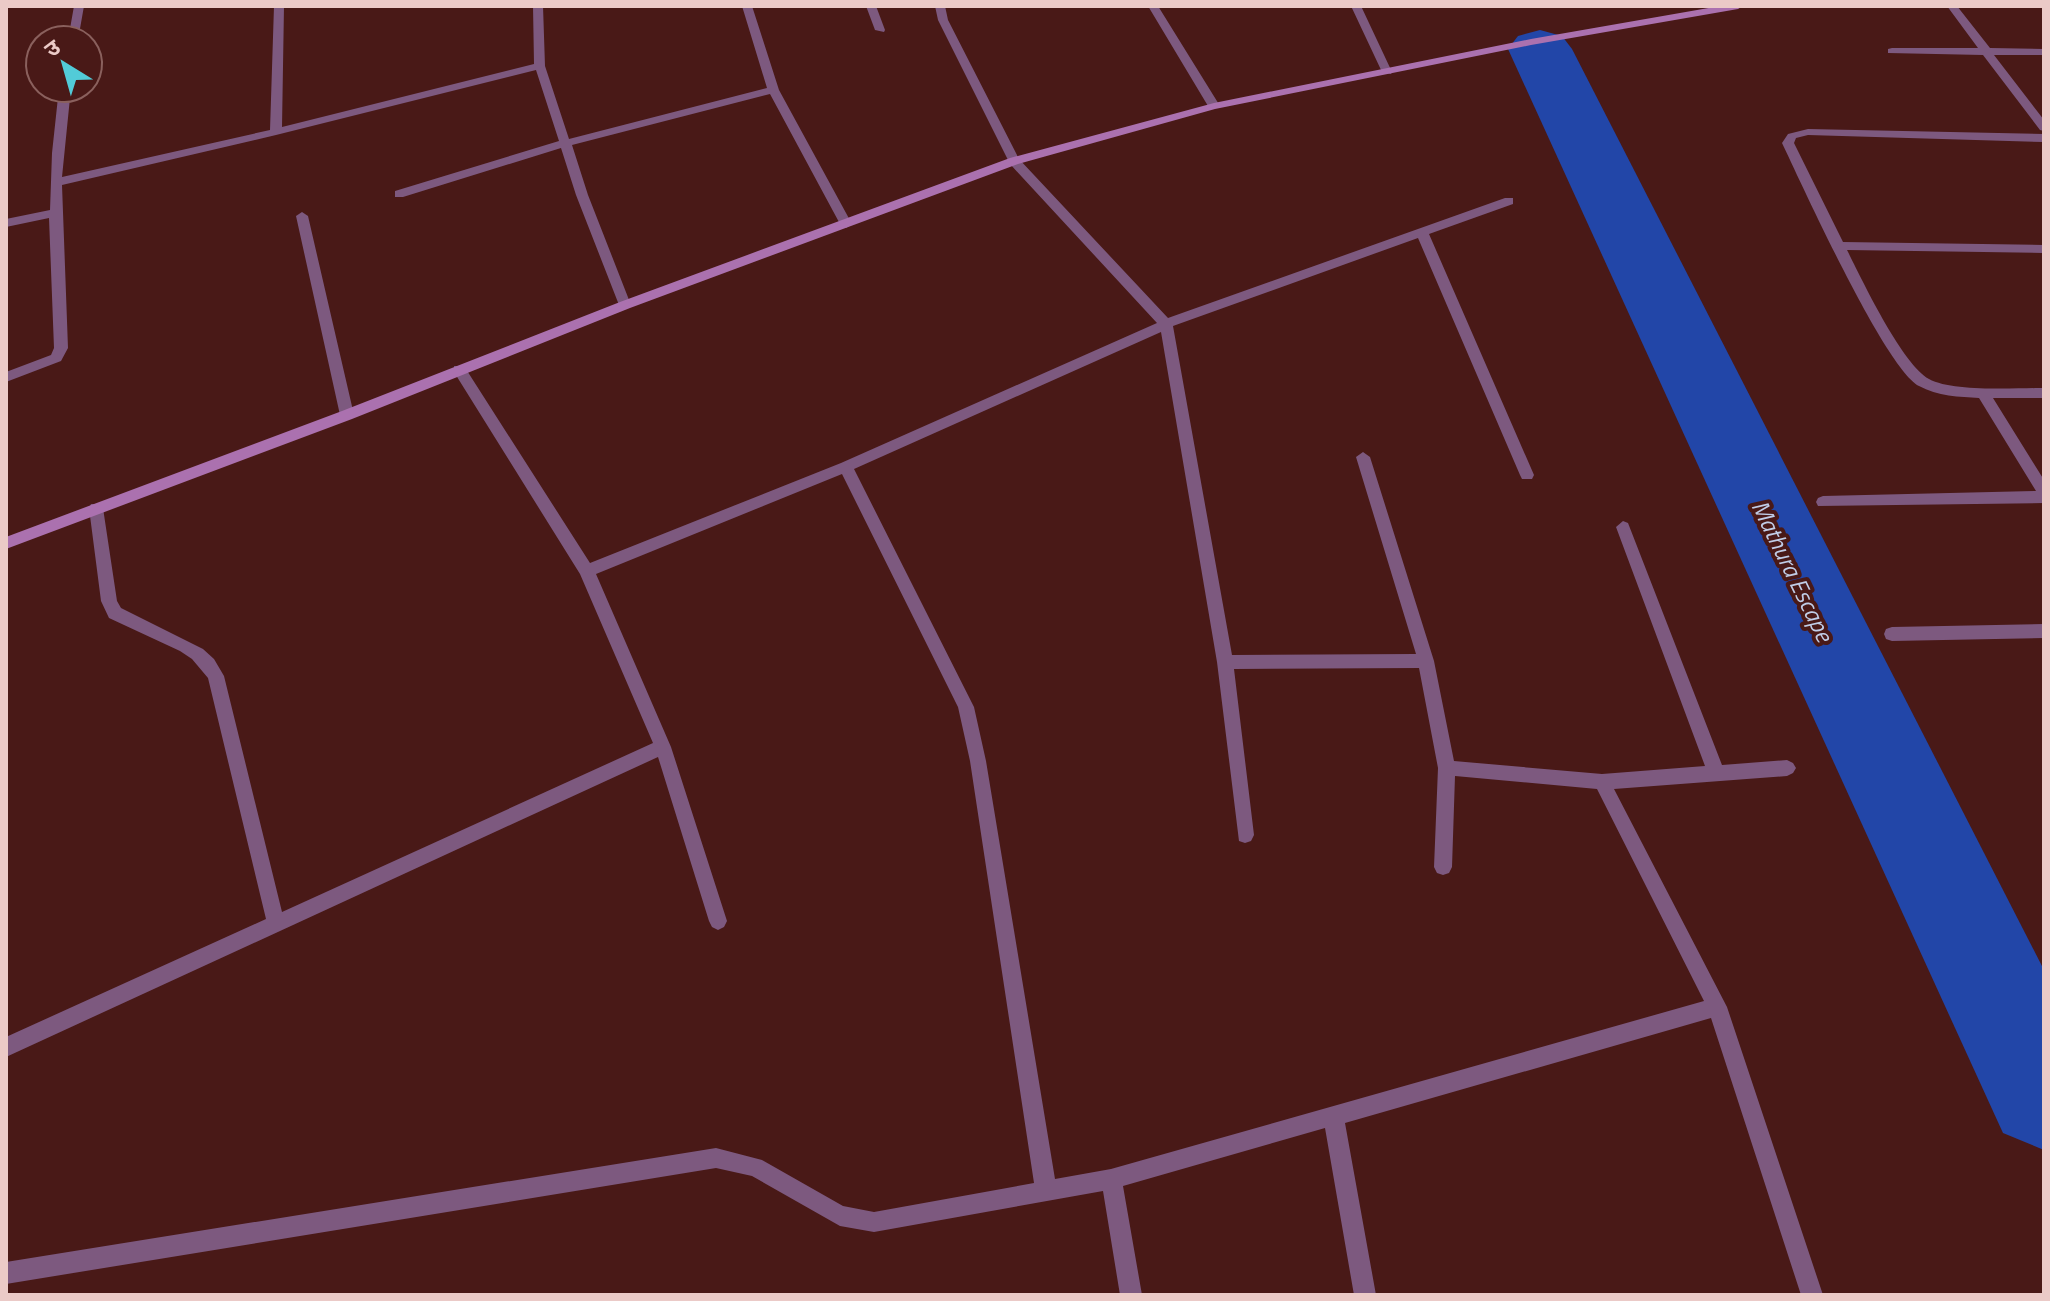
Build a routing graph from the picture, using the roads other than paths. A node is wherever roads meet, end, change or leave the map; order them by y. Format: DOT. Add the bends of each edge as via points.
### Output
graph roads {
  1 [pos="279,6"];
  2 [pos="538,6"];
  3 [pos="747,6"];
  4 [pos="871,6"];
  5 [pos="940,6"];
  6 [pos="1153,6"];
  7 [pos="1356,6"];
  8 [pos="1738,6"];
  9 [pos="1952,6"];
  10 [pos="880,30"];
  11 [pos="1892,51"];
  12 [pos="2044,52"];
  13 [pos="1986,53"];
  14 [pos="540,66"];
  15 [pos="1387,72"];
  16 [pos="773,90"];
  17 [pos="62,104"];
  18 [pos="1214,106"];
  19 [pos="2044,128"];
  20 [pos="276,132"];
  21 [pos="2044,138"];
  22 [pos="566,143"];
  23 [pos="1014,161"];
  24 [pos="57,182"];
  25 [pos="399,194"];
  26 [pos="1509,201"];
  27 [pos="53,213"];
  28 [pos="302,216"];
  29 [pos="6,223"];
  30 [pos="846,224"];
  31 [pos="1422,232"];
  32 [pos="1838,246"];
  33 [pos="2044,249"];
  34 [pos="625,305"];
  35 [pos="1166,324"];
  36 [pos="459,369"];
  37 [pos="6,377"];
  38 [pos="1982,391"];
  39 [pos="2044,393"];
  40 [pos="347,415"];
  41 [pos="1363,457"];
  42 [pos="846,467"];
  43 [pos="1527,475"];
  44 [pos="2044,495"];
  45 [pos="1823,502"];
  46 [pos="96,508"];
  47 [pos="1623,527"];
  48 [pos="6,543"];
  49 [pos="587,571"];
  50 [pos="2044,631"];
  51 [pos="1892,634"];
  52 [pos="1426,661"];
  53 [pos="1225,662"];
  54 [pos="663,747"];
  55 [pos="1447,768"];
  56 [pos="1787,768"];
  57 [pos="1716,773"];
  58 [pos="1602,782"];
  59 [pos="1245,835"];
  60 [pos="1443,867"];
  61 [pos="718,921"];
  62 [pos="276,924"];
  63 [pos="1717,1007"];
  64 [pos="6,1047"];
  65 [pos="1333,1114"];
  66 [pos="1111,1179"];
  67 [pos="1046,1190"];
  68 [pos="6,1273"];
  69 [pos="1131,1295"];
  70 [pos="1365,1295"];
  71 [pos="1812,1295"];
  1 -- 20 [label="street"];
  2 -- 14 [label="street"];
  3 -- 16 [label="street"];
  4 -- 10 [label="street"];
  5 -- 23 [label="street"];
  6 -- 18 [label="street"];
  7 -- 15 [label="street"];
  8 -- 15 [label="street"];
  9 -- 13 [label="street"];
  11 -- 13 [label="street"];
  12 -- 13 [label="street"];
  13 -- 19 [label="street"];
  14 -- 20 [label="street"];
  14 -- 22 [label="street"];
  15 -- 18 [label="street"];
  16 -- 22 [label="street"];
  16 -- 30 [label="street"];
  17 -- 24 [label="street"];
  18 -- 23 [label="street"];
  20 -- 24 [label="street"];
  21 -- 32 [label="street" via="1808,132 1792,136 1788,143"];
  22 -- 25 [label="street"];
  22 -- 34 [label="street"];
  23 -- 30 [label="street"];
  23 -- 35 [label="street"];
  24 -- 27 [label="street"];
  26 -- 31 [label="street"];
  27 -- 29 [label="street"];
  27 -- 37 [label="street" via="61,348 56,358"];
  28 -- 40 [label="street"];
  30 -- 34 [label="street"];
  31 -- 35 [label="street"];
  31 -- 43 [label="street"];
  32 -- 33 [label="street"];
  32 -- 38 [label="street" via="1913,377 1938,388"];
  34 -- 36 [label="street"];
  35 -- 42 [label="street"];
  35 -- 53 [label="street"];
  36 -- 40 [label="street"];
  36 -- 49 [label="street"];
  38 -- 39 [label="street"];
  38 -- 44 [label="street"];
  40 -- 46 [label="street"];
  41 -- 52 [label="street"];
  42 -- 49 [label="street"];
  42 -- 67 [label="street" via="966,707"];
  44 -- 45 [label="street"];
  46 -- 48 [label="street"];
  46 -- 62 [label="street" via="115,613 210,661"];
  47 -- 57 [label="street"];
  49 -- 54 [label="street"];
  50 -- 51 [label="street"];
  52 -- 53 [label="street"];
  52 -- 55 [label="street"];
  53 -- 59 [label="street"];
  54 -- 61 [label="street"];
  54 -- 62 [label="street"];
  55 -- 58 [label="street"];
  55 -- 60 [label="street"];
  56 -- 57 [label="street"];
  57 -- 58 [label="street"];
  58 -- 63 [label="street"];
  62 -- 64 [label="street"];
  63 -- 65 [label="street"];
  63 -- 71 [label="street"];
  65 -- 66 [label="street"];
  65 -- 70 [label="street"];
  66 -- 67 [label="street"];
  66 -- 69 [label="street"];
  67 -- 68 [label="street" via="874,1222 840,1216 755,1167 716,1158"];
}
